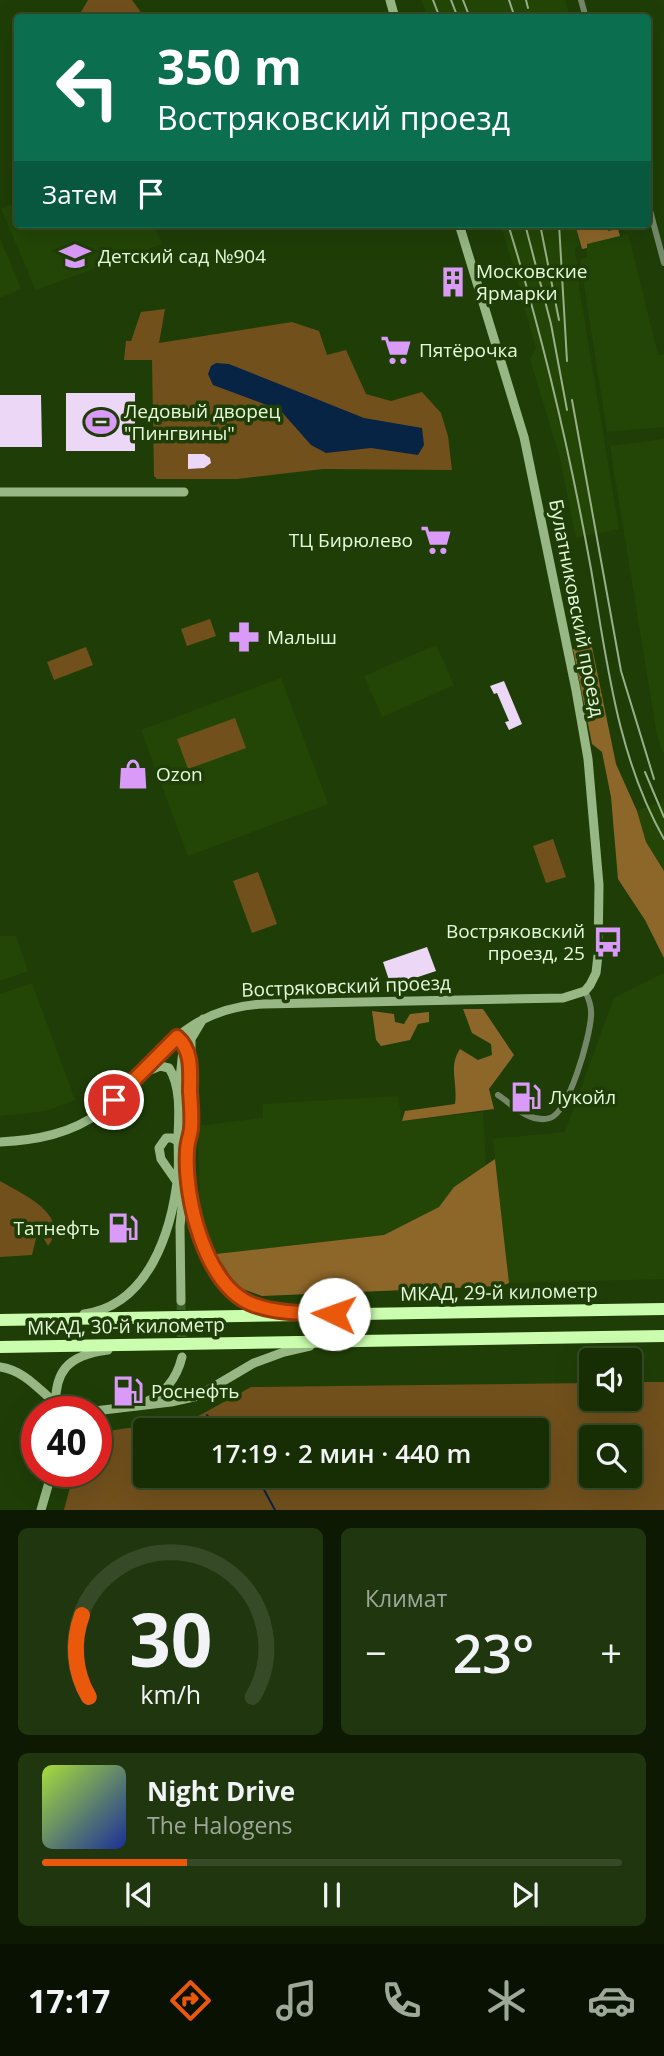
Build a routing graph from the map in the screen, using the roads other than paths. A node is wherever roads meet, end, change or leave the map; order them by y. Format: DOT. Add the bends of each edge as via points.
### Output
graph roads {
  1 [pos="651,214"];
  2 [pos="460,228"];
  3 [pos="664,263"];
  4 [pos="0,492"];
  5 [pos="184,492"];
  6 [pos="587,995"];
  7 [pos="204,1017"];
  8 [pos="181,1037"];
  9 [pos="190,1062"];
  10 [pos="138,1074"];
  11 [pos="498,1095"];
  12 [pos="177,1096"];
  13 [pos="178,1141"];
  14 [pos="0,1142"];
  15 [pos="187,1149"];
  16 [pos="187,1163"];
  17 [pos="177,1181"];
  18 [pos="181,1215"];
  19 [pos="181,1301"];
  20 [pos="664,1308"];
  21 [pos="334,1314"];
  22 [pos="0,1320"];
  23 [pos="32,1320"];
  24 [pos="664,1336"];
  25 [pos="336,1341"];
  26 [pos="169,1344"];
  27 [pos="0,1348"];
  28 [pos="182,1356"];
  29 [pos="0,1367"];
  30 [pos="50,1396"];
  31 [pos="56,1396"];
  32 [pos="128,1407"];
  33 [pos="112,1410"];
  34 [pos="48,1487"];
  35 [pos="41,1510"];
  1 -- 3 [label="street"];
  2 -- 6 [label="street, Булатниковский проезд" via="524,437 581,714 599,886 596,971"];
  4 -- 5 [label="street"];
  6 -- 7 [label="street, Востряковский проезд" via="254,1005"];
  6 -- 11 [label="street, Булатниковский проезд" via="592,1015 588,1037 565,1107 551,1118 533,1119"];
  7 -- 8 [label="street, Востряковский проезд"];
  7 -- 9 [label="street" via="191,1039"];
  8 -- 9 [label="street"];
  8 -- 10 [label="street, Востряковский проезд"];
  8 -- 12 [label="street"];
  9 -- 15 [label="street"];
  10 -- 12 [label="street" via="160,1066 169,1068"];
  10 -- 14 [label="street, Востряковский проезд" via="102,1111 69,1129 47,1138"];
  12 -- 13 [label="street"];
  13 -- 15 [label="street"];
  13 -- 17 [label="street"];
  13 -- 17 [label="street" via="166,1138 159,1148 161,1159"];
  15 -- 16 [label="street"];
  16 -- 18 [label="street"];
  16 -- 21 [label="street" via="197,1226 218,1275 232,1292 268,1309"];
  17 -- 18 [label="street"];
  17 -- 23 [label="street" via="168,1226 155,1257 125,1299 105,1310"];
  18 -- 19 [label="street"];
  20 -- 21 [label="highway, МКАД, 29-й километр"];
  21 -- 23 [label="highway, МКАД, 30-й километр"];
  22 -- 23 [label="highway, МКАД, 30-й километр"];
  24 -- 25 [label="highway"];
  25 -- 26 [label="highway, МКАД, 30-й километр"];
  25 -- 32 [label="street" via="273,1355 198,1396"];
  26 -- 27 [label="highway, МКАД, 30-й километр"];
  26 -- 31 [label="street" via="83,1355 61,1374"];
  28 -- 32 [label="street" via="175,1377 159,1394"];
  29 -- 30 [label="street" via="21,1373"];
  32 -- 33 [label="street"];
  34 -- 35 [label="street"];
}
